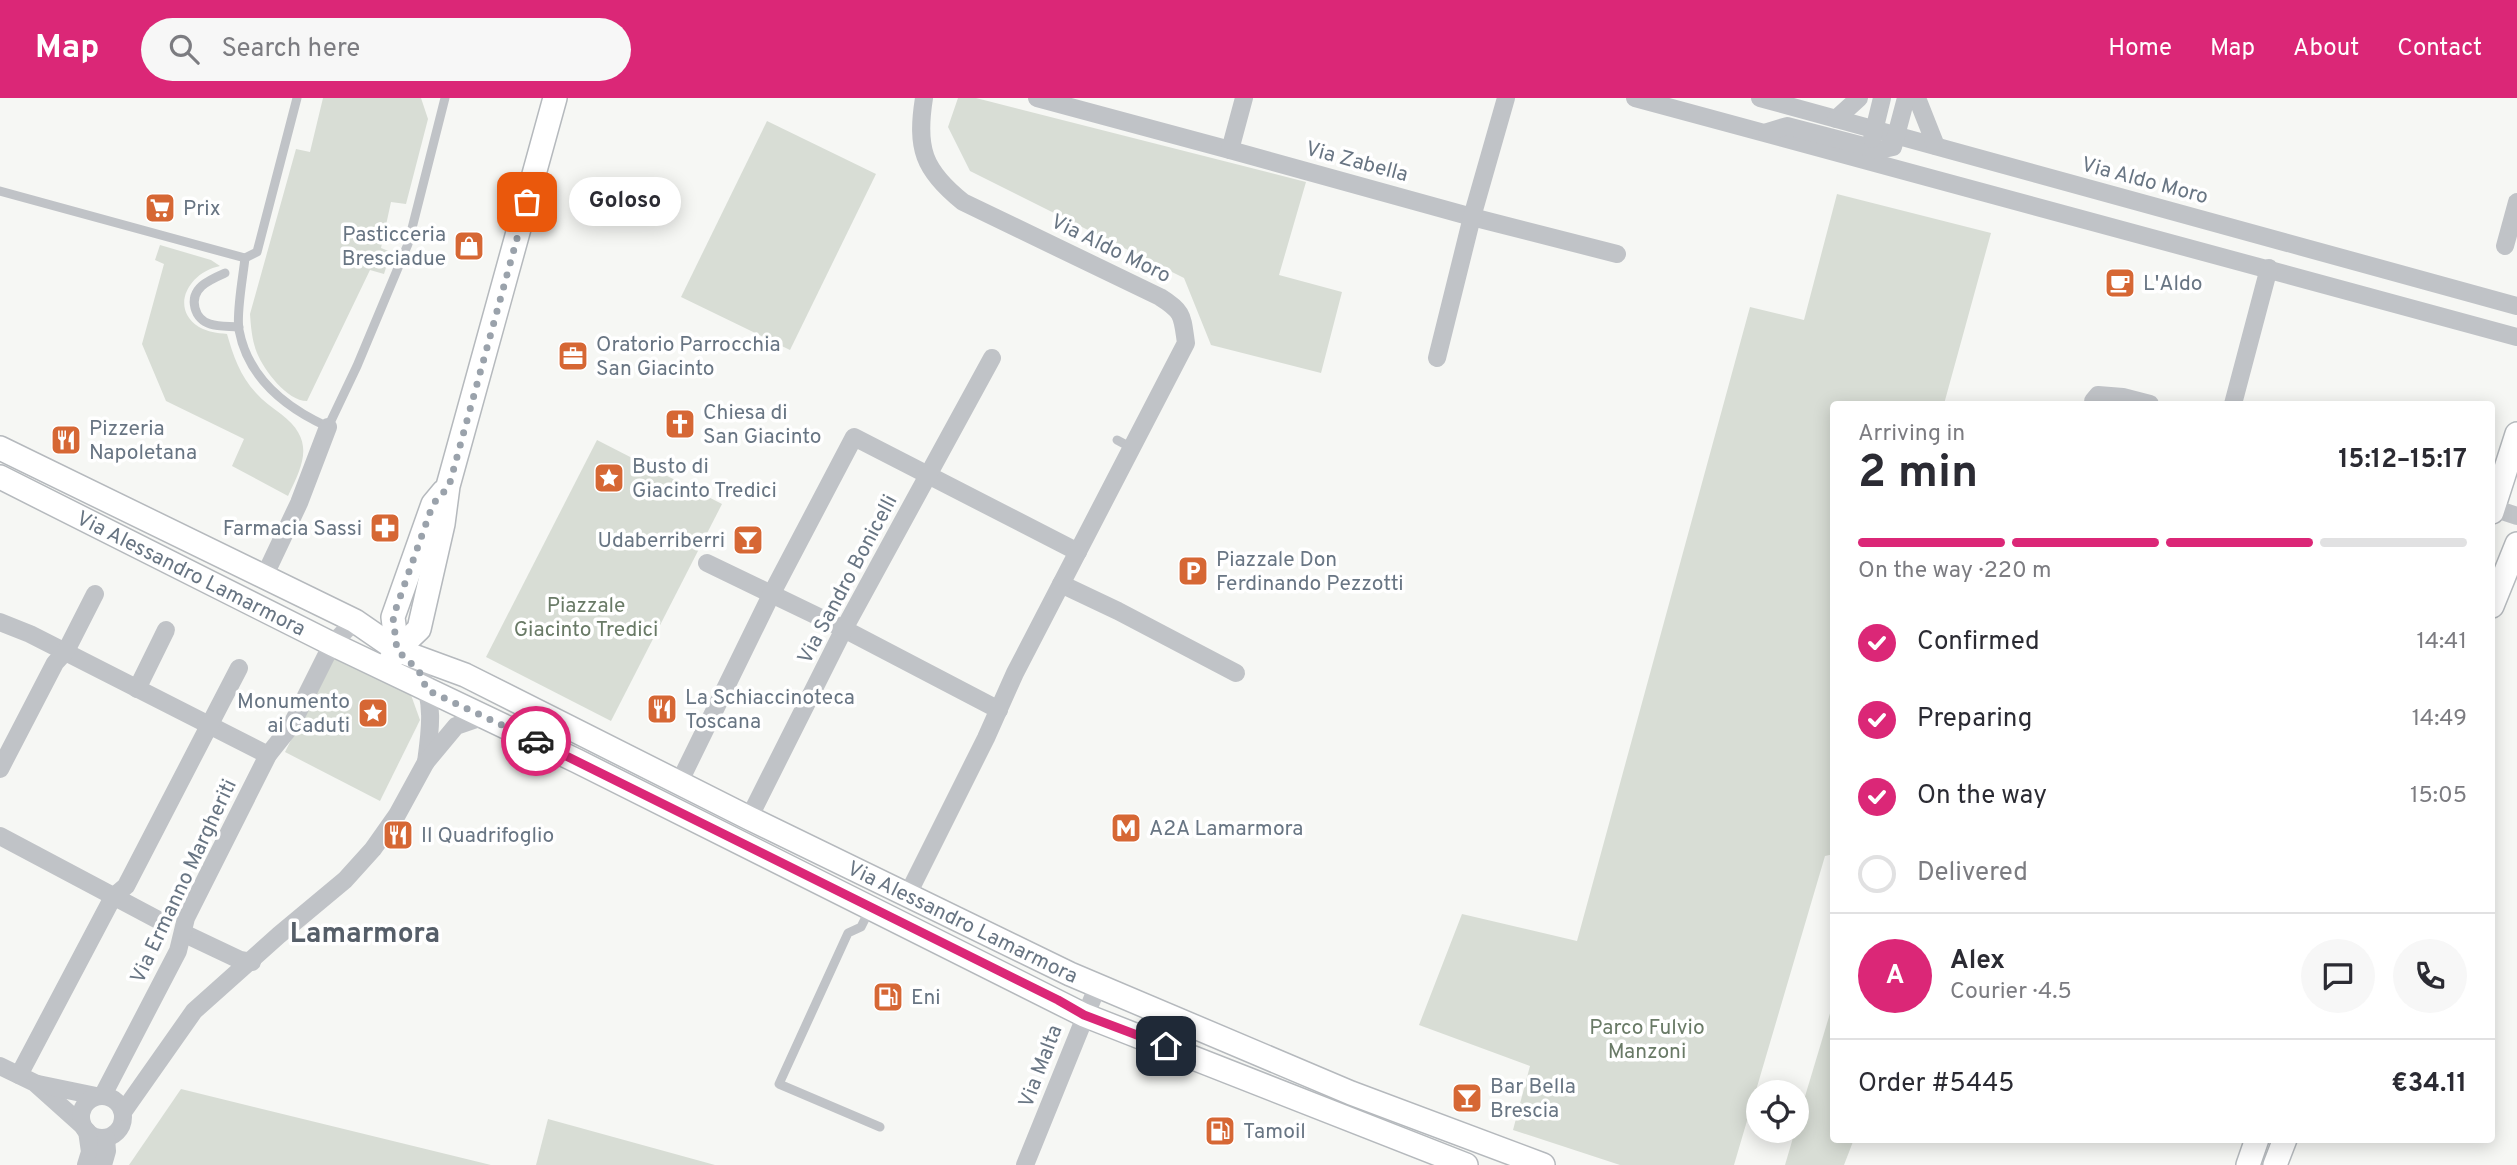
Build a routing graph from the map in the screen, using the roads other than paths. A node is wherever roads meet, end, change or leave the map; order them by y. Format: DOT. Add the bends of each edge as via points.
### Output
graph roads {
  1 [pos="297,98"];
  2 [pos="445,98"];
  3 [pos="555,98"];
  4 [pos="924,98"];
  5 [pos="1037,98"];
  6 [pos="1244,98"];
  7 [pos="1506,98"];
  8 [pos="1635,98"];
  9 [pos="1760,98"];
  10 [pos="1859,98"];
  11 [pos="1882,98"];
  12 [pos="1906,98"];
  13 [pos="1917,98"];
  14 [pos="1836,119"];
  15 [pos="1874,129"];
  16 [pos="1896,136"];
  17 [pos="1936,146"];
  18 [pos="1230,150"];
  19 [pos="1871,155"];
  20 [pos="0,191"];
  21 [pos="2517,202"];
  22 [pos="1472,217"];
  23 [pos="2505,246"];
  24 [pos="1617,254"];
  25 [pos="245,258"];
  26 [pos="2269,268"];
  27 [pos="225,273"];
  28 [pos="2517,306"];
  29 [pos="239,327"];
  30 [pos="2517,337"];
  31 [pos="992,358"];
  32 [pos="1437,358"];
  33 [pos="2093,401"];
  34 [pos="2138,401"];
  35 [pos="2234,401"];
  36 [pos="328,427"];
  37 [pos="2517,434"];
  38 [pos="0,448"];
  39 [pos="929,475"];
  40 [pos="0,477"];
  41 [pos="449,486"];
  42 [pos="2495,504"];
  43 [pos="2495,510"];
  44 [pos="2517,516"];
  45 [pos="2517,544"];
  46 [pos="1078,552"];
  47 [pos="708,563"];
  48 [pos="264,577"];
  49 [pos="1061,584"];
  50 [pos="772,593"];
  51 [pos="95,594"];
  52 [pos="2495,599"];
  53 [pos="393,617"];
  54 [pos="355,621"];
  55 [pos="0,622"];
  56 [pos="844,629"];
  57 [pos="166,631"];
  58 [pos="323,646"];
  59 [pos="397,650"];
  60 [pos="65,651"];
  61 [pos="239,668"];
  62 [pos="380,668"];
  63 [pos="1236,673"];
  64 [pos="137,690"];
  65 [pos="427,690"];
  66 [pos="999,710"];
  67 [pos="485,716"];
  68 [pos="208,725"];
  69 [pos="268,755"];
  70 [pos="426,762"];
  71 [pos="0,769"];
  72 [pos="679,783"];
  73 [pos="749,818"];
  74 [pos="0,836"];
  75 [pos="907,895"];
  76 [pos="113,897"];
  77 [pos="870,909"];
  78 [pos="162,922"];
  79 [pos="183,933"];
  80 [pos="252,961"];
  81 [pos="1097,985"];
  82 [pos="1084,1015"];
  83 [pos="0,1066"];
  84 [pos="27,1079"];
  85 [pos="99,1096"];
  86 [pos="123,1112"];
  87 [pos="880,1127"];
  88 [pos="85,1128"];
  89 [pos="106,1138"];
  90 [pos="2256,1143"];
  91 [pos="2283,1143"];
  92 [pos="86,1165"];
  93 [pos="103,1165"];
  94 [pos="1025,1165"];
  95 [pos="1466,1165"];
  96 [pos="1543,1165"];
  97 [pos="2248,1165"];
  98 [pos="2275,1165"];
  1 -- 25 [label="lane" via="257,252"];
  2 -- 36 [label="lane" via="408,244"];
  3 -- 41 [label="main road"];
  4 -- 46 [label="street, Via Aldo Moro" via="922,150 941,184 963,202 1160,297 1178,308 1183,322 1186,343 1125,444"];
  5 -- 18 [label="street, Via Zabella"];
  6 -- 18 [label="street"];
  7 -- 22 [label="street"];
  8 -- 19 [label="street"];
  9 -- 14 [label="street, Via Aldo Moro"];
  10 -- 14 [label="street"];
  11 -- 15 [label="street"];
  12 -- 16 [label="street"];
  13 -- 17 [label="street"];
  14 -- 15 [label="street, Via Aldo Moro"];
  15 -- 16 [label="street, Via Aldo Moro"];
  15 -- 19 [label="street"];
  16 -- 17 [label="street, Via Aldo Moro"];
  16 -- 19 [label="street" via="1893,147"];
  17 -- 28 [label="street, Via Aldo Moro"];
  18 -- 22 [label="street, Via Zabella"];
  19 -- 26 [label="street"];
  20 -- 25 [label="lane"];
  21 -- 23 [label="street"];
  22 -- 24 [label="street, Via Zabella"];
  22 -- 32 [label="street"];
  25 -- 29 [label="lane"];
  26 -- 30 [label="street"];
  26 -- 35 [label="street"];
  27 -- 29 [label="lane" via="201,285 194,305 197,316 208,324"];
  29 -- 36 [label="lane" via="257,376 299,414"];
  31 -- 39 [label="street, Via Sandro Bonicelli"];
  33 -- 34 [label="street" via="2098,396"];
  36 -- 48 [label="street, Via Alessandro Lamarmora"];
  37 -- 42 [label="main road"];
  38 -- 48 [label="main road, Via Alessandro Lamarmora"];
  39 -- 46 [label="street"];
  39 -- 50 [label="street" via="854,437"];
  39 -- 56 [label="street, Via Sandro Bonicelli"];
  40 -- 58 [label="main road, Via Alessandro Lamarmora"];
  41 -- 53 [label="main road" via="433,504"];
  41 -- 59 [label="main road" via="419,629"];
  43 -- 44 [label="street"];
  45 -- 52 [label="main road"];
  46 -- 49 [label="street, Via Aldo Moro"];
  47 -- 50 [label="street"];
  48 -- 54 [label="main road, Via Alessandro Lamarmora"];
  49 -- 63 [label="street"];
  49 -- 66 [label="street, Via Aldo Moro"];
  50 -- 56 [label="street"];
  50 -- 72 [label="street"];
  51 -- 60 [label="street"];
  53 -- 54 [label="main road"];
  53 -- 59 [label="main road"];
  54 -- 58 [label="street, Via Ermanno Margheriti"];
  54 -- 59 [label="main road, Via Alessandro Lamarmora"];
  55 -- 60 [label="street"];
  56 -- 66 [label="street"];
  56 -- 73 [label="street, Via Sandro Bonicelli"];
  57 -- 64 [label="street"];
  58 -- 62 [label="main road, Via Alessandro Lamarmora"];
  58 -- 69 [label="street, Via Ermanno Margheriti" via="291,726"];
  59 -- 62 [label="main road"];
  59 -- 65 [label="street" via="419,671"];
  59 -- 72 [label="main road, Via Alessandro Lamarmora" via="465,675"];
  60 -- 64 [label="street"];
  60 -- 71 [label="street"];
  61 -- 68 [label="street"];
  62 -- 65 [label="main road, Via Alessandro Lamarmora"];
  64 -- 68 [label="street"];
  65 -- 67 [label="main road, Via Alessandro Lamarmora"];
  65 -- 70 [label="street" via="430,731"];
  66 -- 75 [label="street, Via Aldo Moro"];
  67 -- 70 [label="street" via="456,726"];
  67 -- 77 [label="main road, Via Alessandro Lamarmora"];
  68 -- 69 [label="street"];
  68 -- 76 [label="street" via="126,886"];
  69 -- 79 [label="street, Via Ermanno Margheriti" via="186,918"];
  70 -- 80 [label="street" via="373,849 345,880"];
  72 -- 73 [label="main road, Via Alessandro Lamarmora"];
  73 -- 75 [label="main road, Via Alessandro Lamarmora"];
  74 -- 76 [label="street"];
  75 -- 81 [label="main road, Via Alessandro Lamarmora"];
  76 -- 78 [label="street"];
  76 -- 84 [label="street"];
  77 -- 82 [label="main road, Via Alessandro Lamarmora"];
  77 -- 87 [label="lane" via="861,927 848,933 779,1084"];
  79 -- 80 [label="street" via="240,960"];
  79 -- 85 [label="street, Via Ermanno Margheriti" via="178,951"];
  80 -- 86 [label="street" via="194,1012"];
  81 -- 82 [label="street, Via Malta"];
  81 -- 96 [label="main road, Via Alessandro Lamarmora" via="1351,1093"];
  82 -- 94 [label="street, Via Malta"];
  82 -- 95 [label="main road, Via Alessandro Lamarmora"];
  83 -- 84 [label="street"];
  84 -- 85 [label="street"];
  84 -- 88 [label="street"];
  85 -- 86 [label="street" via="116,1100"];
  85 -- 88 [label="street" via="83,1108"];
  86 -- 89 [label="street" via="122,1126"];
  88 -- 89 [label="street"];
  88 -- 92 [label="street" via="90,1152"];
  89 -- 93 [label="street"];
  90 -- 97 [label="main road"];
  91 -- 98 [label="main road"];
}
